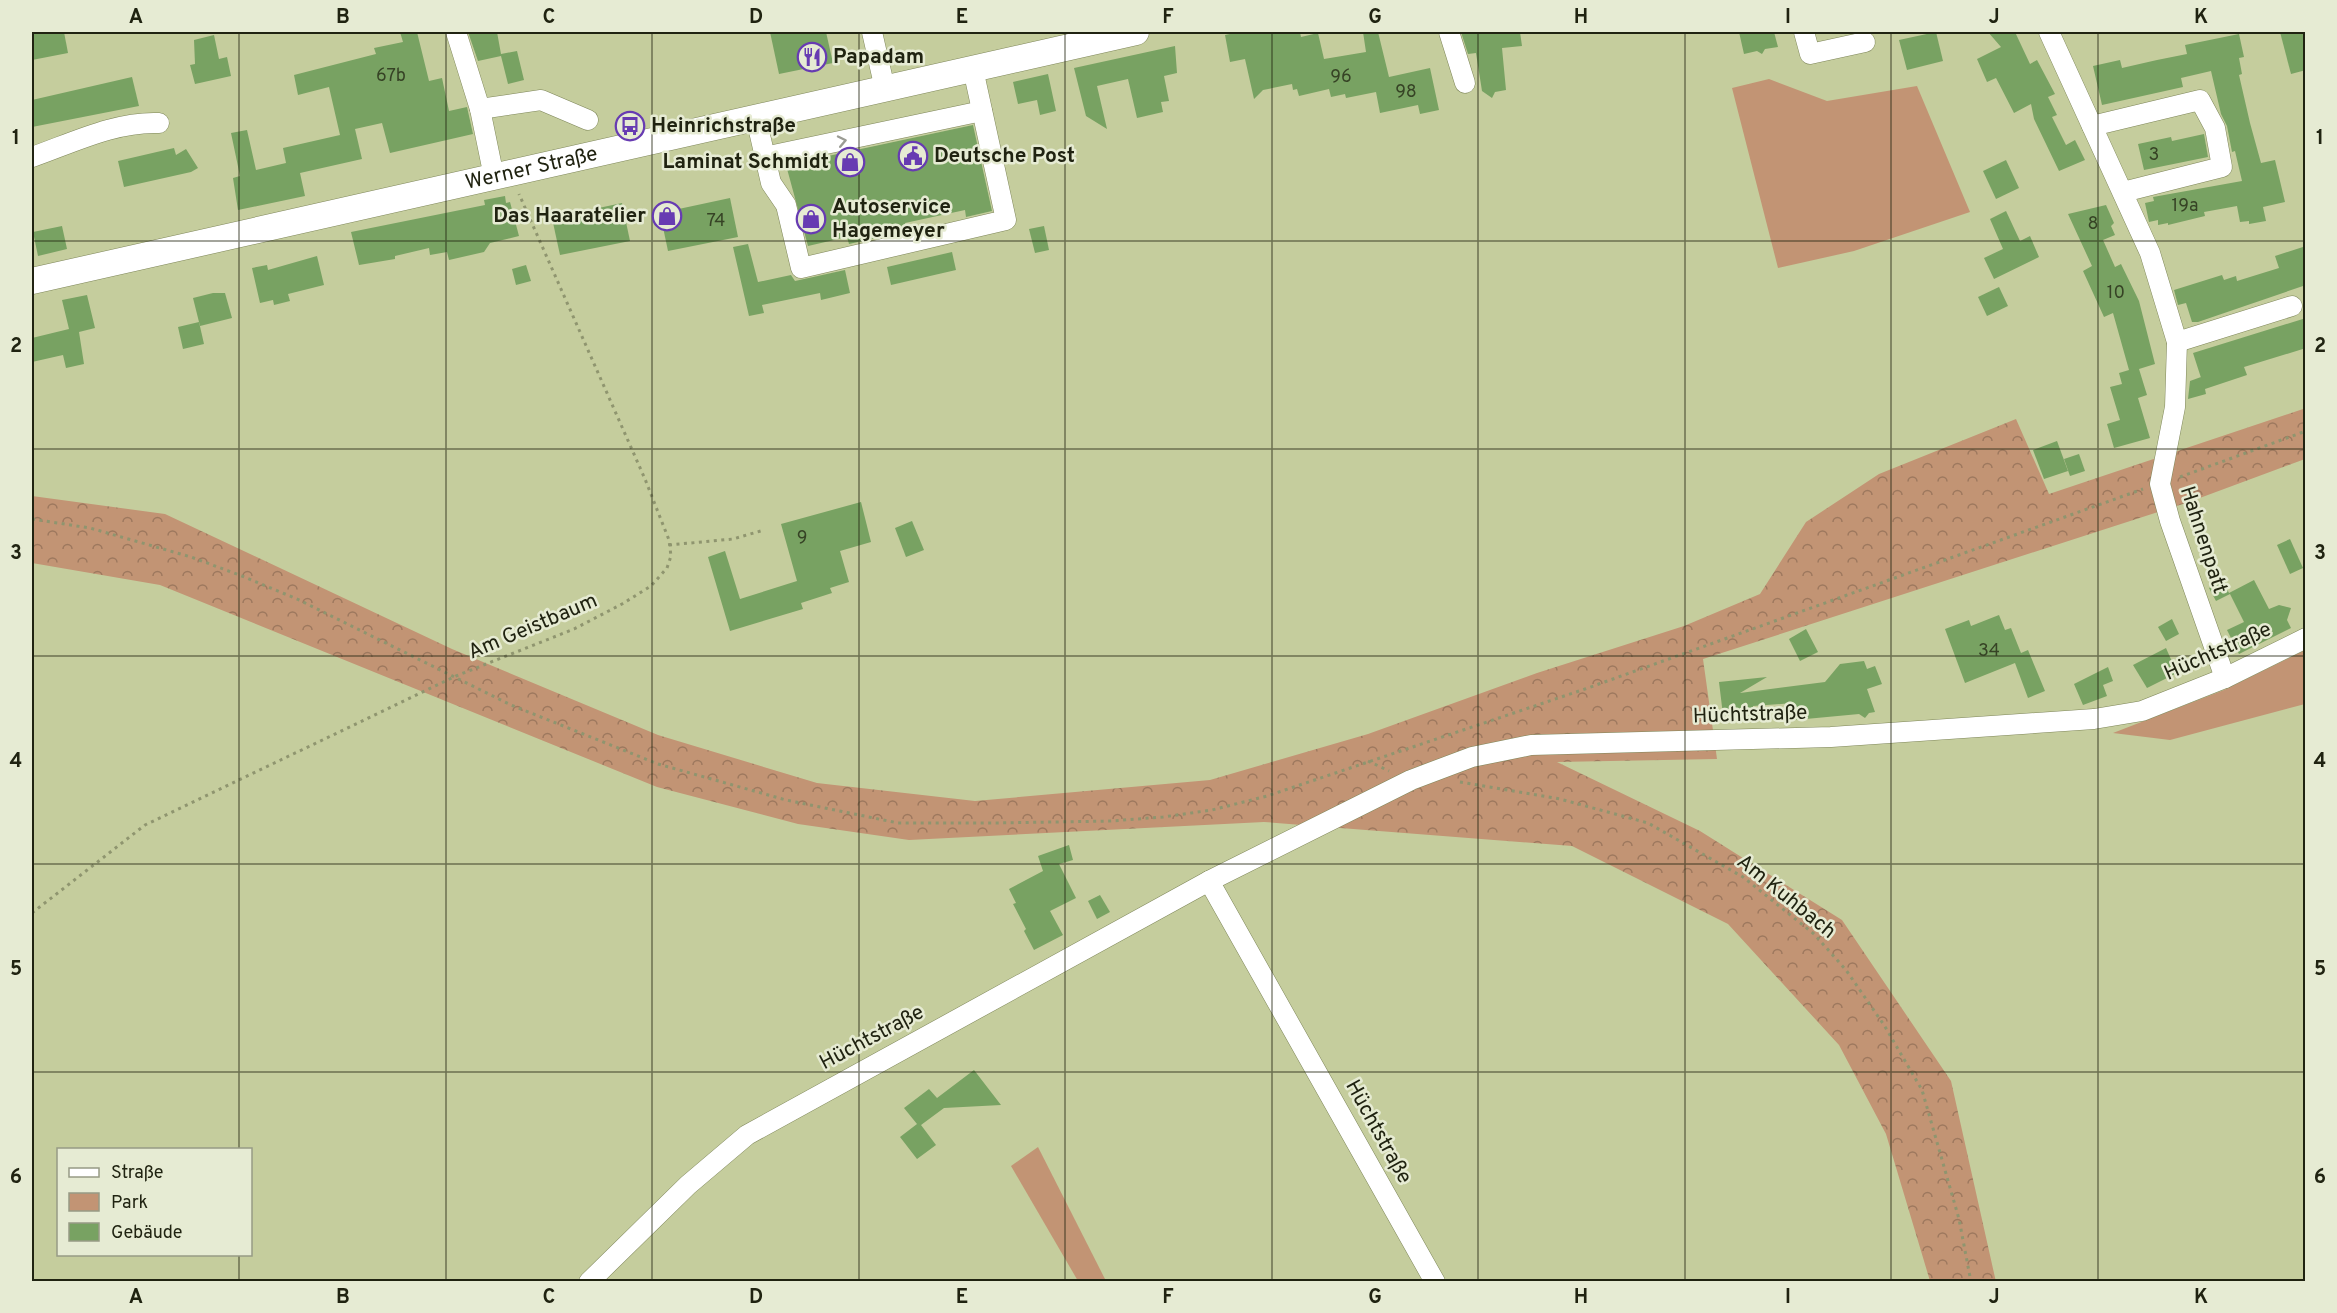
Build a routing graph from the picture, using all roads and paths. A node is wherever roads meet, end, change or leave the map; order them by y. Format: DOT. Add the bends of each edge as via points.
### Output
graph roads {
  1 [pos="456,32"];
  2 [pos="872,32"];
  3 [pos="1136,32"];
  4 [pos="1449,32"];
  5 [pos="1804,32"];
  6 [pos="2049,32"];
  7 [pos="1865,42"];
  8 [pos="973,69"];
  9 [pos="1466,83"];
  10 [pos="885,89"];
  11 [pos="480,109"];
  12 [pos="982,111"];
  13 [pos="756,118"];
  14 [pos="588,120"];
  15 [pos="159,123"];
  16 [pos="2091,126"];
  17 [pos="32,157"];
  18 [pos="764,158"];
  19 [pos="502,175"];
  20 [pos="2123,192"];
  21 [pos="32,281"];
  22 [pos="2292,306"];
  23 [pos="2177,342"];
  24 [pos="2306,431"];
  25 [pos="2160,484"];
  26 [pos="32,519"];
  27 [pos="764,530"];
  28 [pos="669,545"];
  29 [pos="2306,638"];
  30 [pos="456,676"];
  31 [pos="2224,678"];
  32 [pos="1455,782"];
  33 [pos="1209,881"];
  34 [pos="32,913"];
  35 [pos="589,1281"];
  36 [pos="1435,1281"];
  37 [pos="1971,1281"];
  1 -- 11 [label="street"];
  2 -- 10 [label="street"];
  3 -- 8 [label="main road, Werner Straße"];
  4 -- 9 [label="street"];
  5 -- 7 [label="street" via="1810,54"];
  6 -- 16 [label="street, Hahnenpatt"];
  8 -- 10 [label="main road, Werner Straße"];
  8 -- 12 [label="street"];
  10 -- 13 [label="main road, Werner Straße"];
  11 -- 14 [label="street" via="541,100"];
  11 -- 19 [label="street"];
  18 -- 12 [label="street, one-way"];
  12 -- 18 [label="street" via="1006,220 801,268 786,205 771,183"];
  13 -- 18 [label="street"];
  13 -- 19 [label="main road, Werner Straße"];
  15 -- 17 [label="street" via="142,122 96,134"];
  16 -- 20 [label="street, Hahnenpatt"];
  16 -- 20 [label="street" via="2200,100 2215,128 2222,167"];
  19 -- 21 [label="main road, Werner Straße"];
  19 -- 28 [label="path" via="645,479"];
  20 -- 23 [label="street, Hahnenpatt" via="2150,253"];
  22 -- 23 [label="street"];
  23 -- 25 [label="street, Hahnenpatt" via="2175,407"];
  24 -- 25 [label="path"];
  25 -- 30 [label="path" via="1452,735 1267,796 1163,817 898,823 786,800 658,764 511,705"];
  25 -- 31 [label="street, Hahnenpatt"];
  26 -- 30 [label="path" via="90,528 190,557 297,599"];
  27 -- 28 [label="path" via="733,539"];
  28 -- 30 [label="path, Am Geistbaum" via="667,568 651,586 622,604 574,629"];
  29 -- 31 [label="street, Hüchtstraße"];
  30 -- 34 [label="path, Am Geistbaum" via="145,825"];
  31 -- 33 [label="street, Hüchtstraße" via="2142,711 2094,719 1831,737 1531,745 1504,750 1472,757 1411,780"];
  32 -- 37 [label="path, Am Kuhbach" via="1560,799 1648,823 1743,877 1814,934 1846,970 1922,1090 1954,1197"];
  33 -- 35 [label="street, Hüchtstraße" via="747,1135 688,1185"];
  33 -- 36 [label="street, Hüchtstraße"];
}
